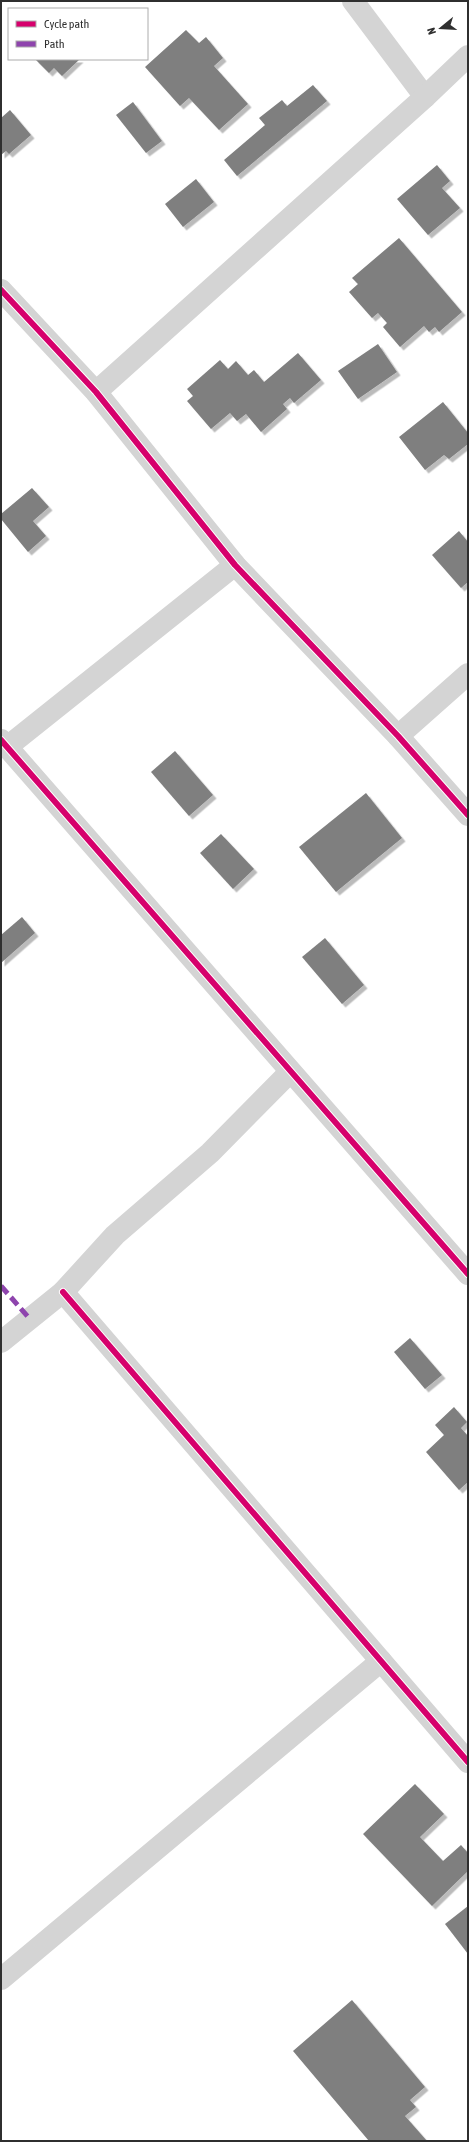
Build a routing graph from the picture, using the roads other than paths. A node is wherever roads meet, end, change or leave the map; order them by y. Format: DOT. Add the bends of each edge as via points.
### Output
graph roads {
  1 [pos="353,1"];
  2 [pos="468,56"];
  3 [pos="424,97"];
  4 [pos="1,290"];
  5 [pos="96,392"];
  6 [pos="235,565"];
  7 [pos="468,674"];
  8 [pos="398,736"];
  9 [pos="4,744"];
  10 [pos="468,815"];
  11 [pos="290,1072"];
  12 [pos="468,1274"];
  13 [pos="63,1292"];
  14 [pos="1,1342"];
  15 [pos="381,1661"];
  16 [pos="468,1762"];
  17 [pos="1,1980"];
  1 -- 3 [label="street"];
  2 -- 3 [label="street"];
  3 -- 5 [label="street"];
  4 -- 5 [label="street"];
  5 -- 6 [label="street"];
  6 -- 8 [label="street"];
  6 -- 9 [label="street"];
  7 -- 8 [label="street"];
  8 -- 10 [label="street"];
  9 -- 11 [label="street"];
  11 -- 12 [label="street"];
  11 -- 13 [label="street" via="210,1153 114,1235"];
  13 -- 14 [label="street"];
  13 -- 15 [label="street"];
  15 -- 16 [label="street"];
  15 -- 17 [label="street"];
}
